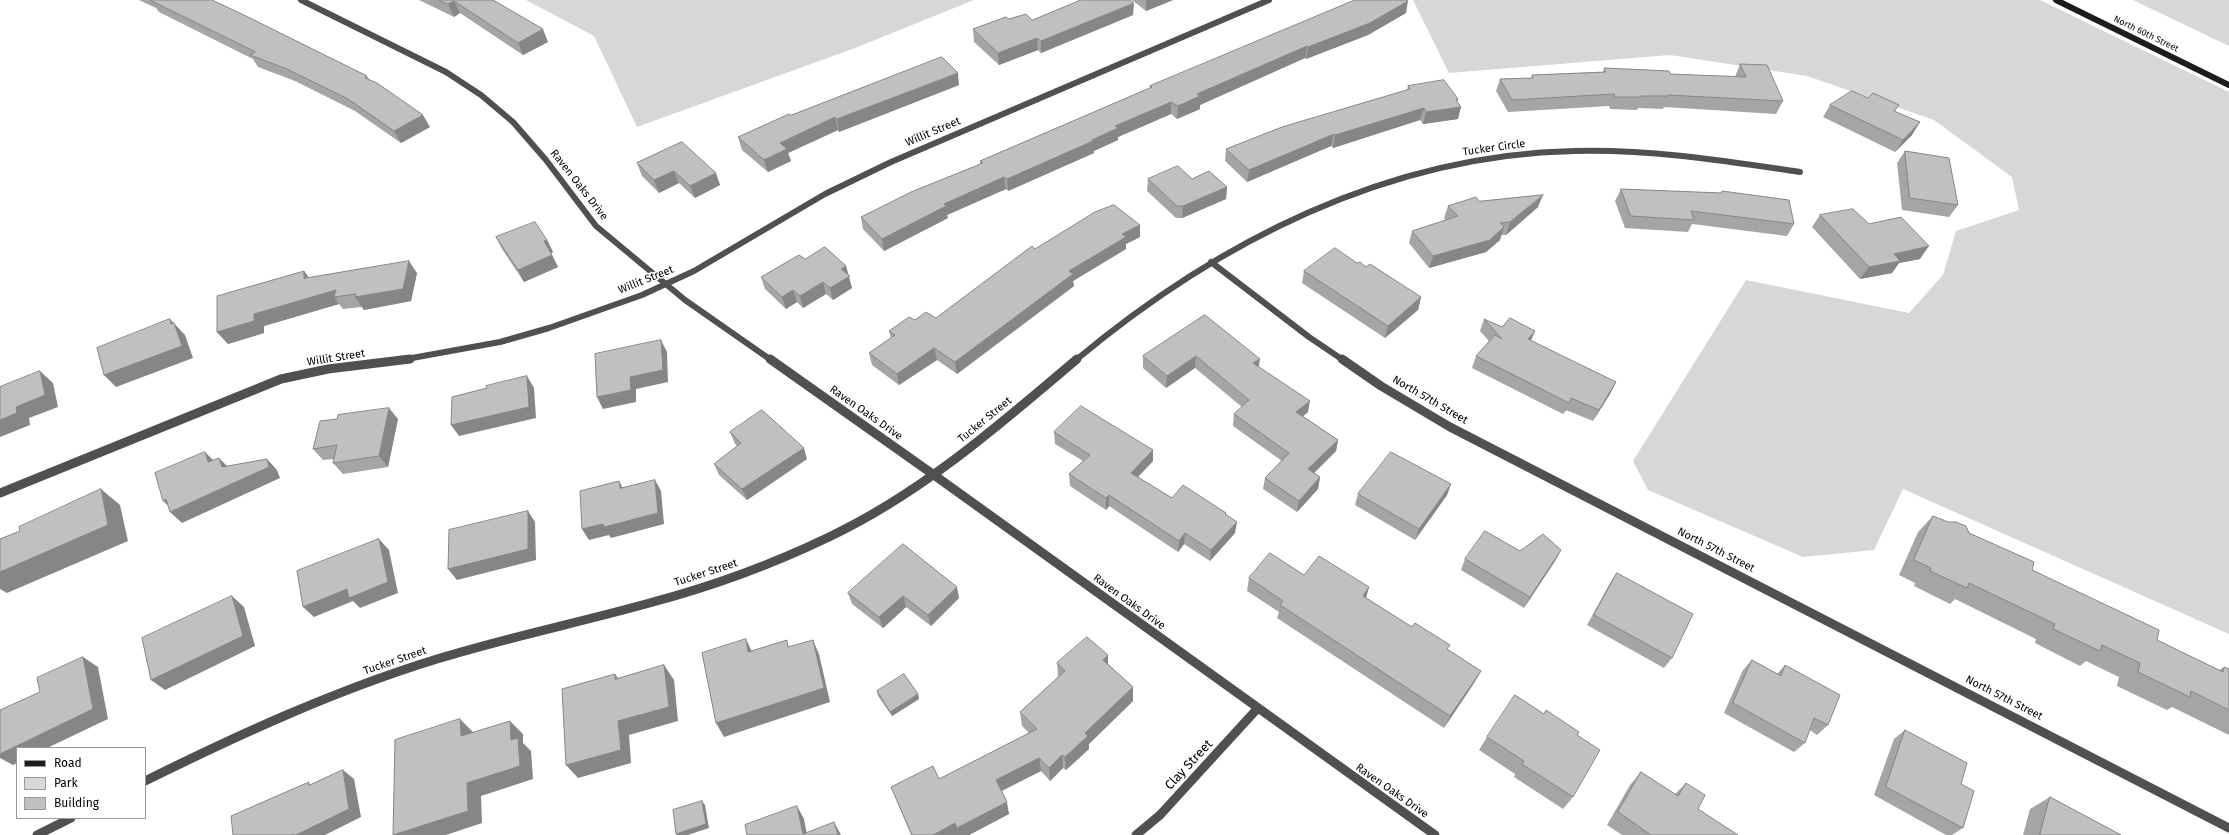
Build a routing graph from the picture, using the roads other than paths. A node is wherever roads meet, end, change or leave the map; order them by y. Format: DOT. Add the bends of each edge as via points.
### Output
graph roads {
  1 [pos="301,0"];
  2 [pos="1269,0"];
  3 [pos="2056,0"];
  4 [pos="2229,85"];
  5 [pos="1800,172"];
  6 [pos="1211,262"];
  7 [pos="669,284"];
  8 [pos="934,474"];
  9 [pos="0,493"];
  10 [pos="1257,709"];
  11 [pos="146,780"];
  12 [pos="69,819"];
  13 [pos="2229,828"];
  14 [pos="37,835"];
  15 [pos="1136,835"];
  16 [pos="1434,835"];
  1 -- 7 [label="street, Raven Oaks Drive" via="446,72 481,95 513,122 546,160 596,226"];
  2 -- 7 [label="street, Willit Street" via="884,165 825,194"];
  3 -- 4 [label="main road, North 60th Street"];
  5 -- 6 [label="street, Tucker Circle" via="1686,156 1612,152 1540,153 1459,164 1402,176 1374,185 1299,216"];
  6 -- 8 [label="street, Tucker Street" via="1126,320 965,452"];
  6 -- 13 [label="street, North 57th Street" via="1309,337 1381,386 1450,426"];
  7 -- 8 [label="street, Raven Oaks Drive" via="686,300"];
  7 -- 9 [label="street, Willit Street" via="556,325 500,342 422,358 328,369 281,379"];
  8 -- 10 [label="street, Raven Oaks Drive"];
  8 -- 11 [label="street, Tucker Street" via="894,502 835,534 750,571 680,594 438,659 373,680 293,711"];
  10 -- 15 [label="street, Clay Street" via="1160,815"];
  10 -- 16 [label="street, Raven Oaks Drive"];
  12 -- 14 [label="street"];
}
